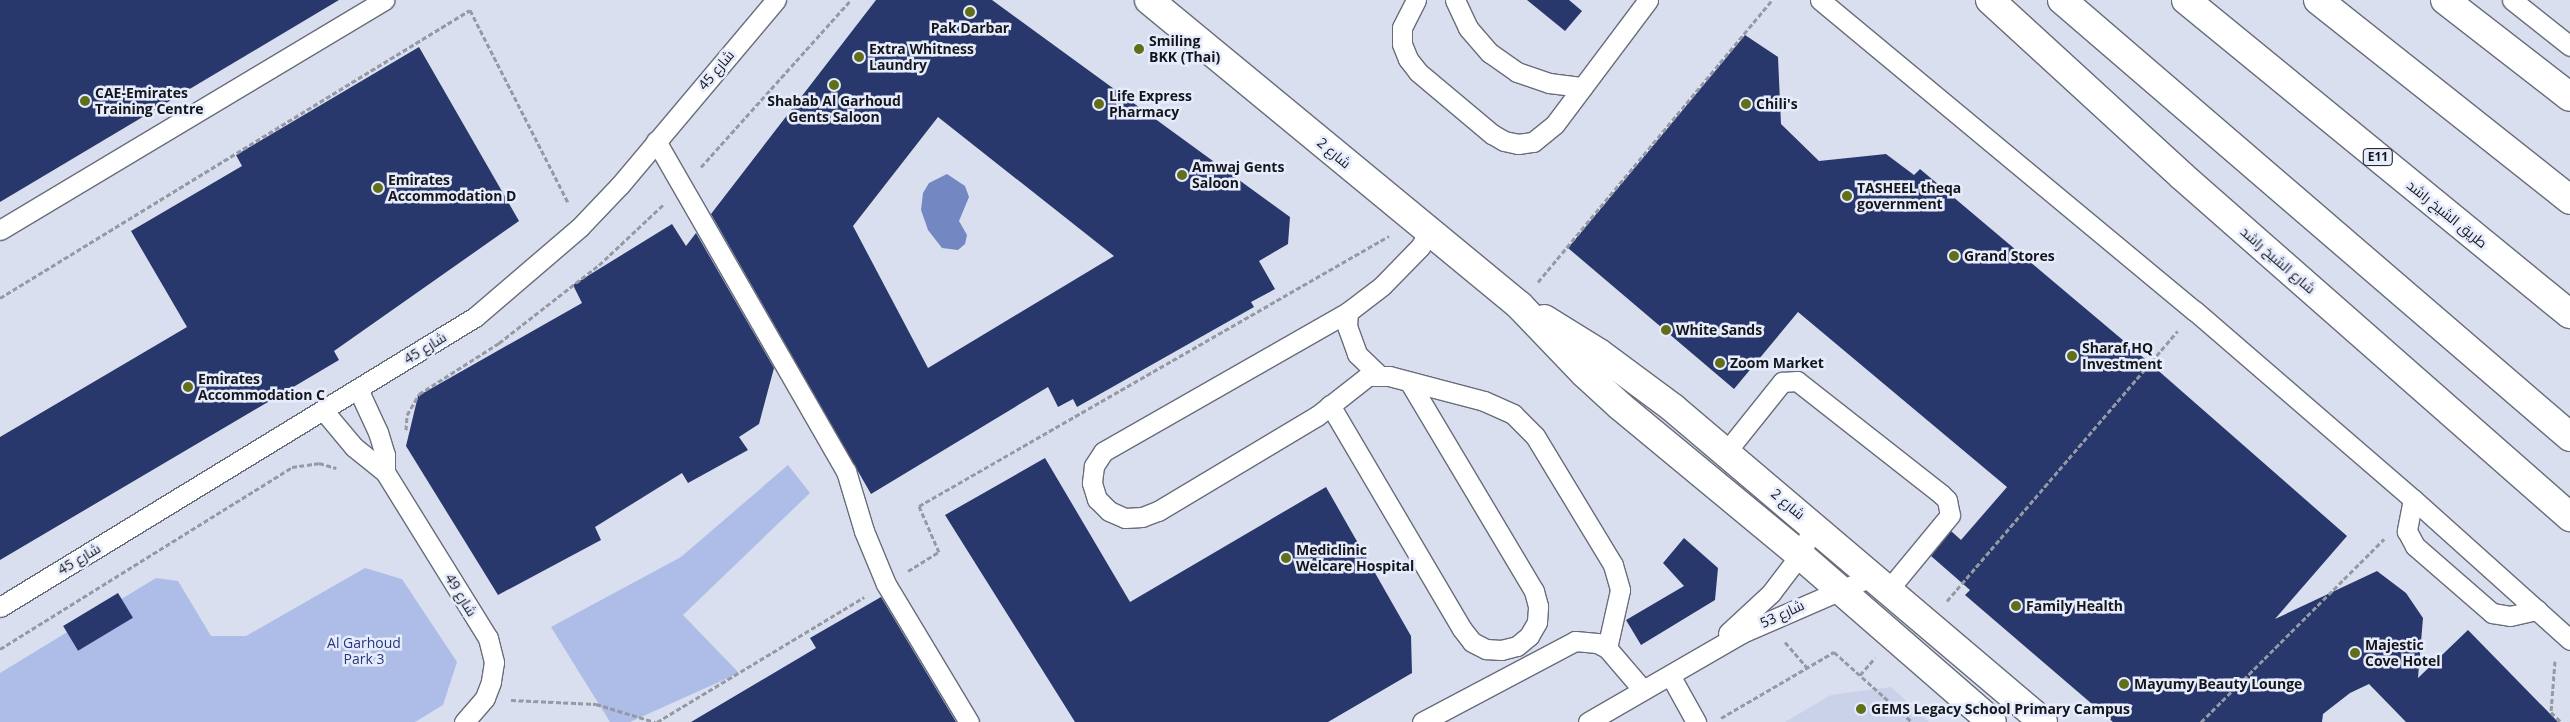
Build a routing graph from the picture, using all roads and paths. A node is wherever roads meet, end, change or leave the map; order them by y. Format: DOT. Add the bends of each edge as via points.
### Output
graph roads {
  1 [pos="384,0"];
  2 [pos="776,0"];
  3 [pos="1149,0"];
  4 [pos="1416,0"];
  5 [pos="1455,0"];
  6 [pos="1648,0"];
  7 [pos="1772,0"];
  8 [pos="1820,0"];
  9 [pos="1990,0"];
  10 [pos="2062,0"];
  11 [pos="2186,0"];
  12 [pos="2318,0"];
  13 [pos="2445,0"];
  14 [pos="2512,0"];
  15 [pos="2570,46"];
  16 [pos="1583,87"];
  17 [pos="2570,97"];
  18 [pos="656,141"];
  19 [pos="2570,200"];
  20 [pos="1422,226"];
  21 [pos="580,227"];
  22 [pos="0,230"];
  23 [pos="0,298"];
  24 [pos="1519,305"];
  25 [pos="2195,311"];
  26 [pos="1348,312"];
  27 [pos="2570,314"];
  28 [pos="1378,374"];
  29 [pos="1410,383"];
  30 [pos="358,389"];
  31 [pos="1330,405"];
  32 [pos="323,410"];
  33 [pos="2570,438"];
  34 [pos="1726,452"];
  35 [pos="385,472"];
  36 [pos="2413,499"];
  37 [pos="2570,517"];
  38 [pos="2406,523"];
  39 [pos="1814,525"];
  40 [pos="1800,555"];
  41 [pos="1881,582"];
  42 [pos="886,584"];
  43 [pos="1839,588"];
  44 [pos="0,607"];
  45 [pos="2537,610"];
  46 [pos="1915,612"];
  47 [pos="1894,636"];
  48 [pos="2570,640"];
  49 [pos="1607,648"];
  50 [pos="2548,653"];
  51 [pos="1694,660"];
  52 [pos="1670,674"];
  53 [pos="1860,675"];
  54 [pos="1643,690"];
  55 [pos="484,698"];
  56 [pos="464,722"];
  57 [pos="656,722"];
  58 [pos="969,722"];
  59 [pos="1422,722"];
  60 [pos="1588,722"];
  61 [pos="1696,722"];
  62 [pos="1714,722"];
  63 [pos="1912,722"];
  64 [pos="1992,722"];
  65 [pos="2043,722"];
  66 [pos="2201,722"];
  67 [pos="2560,722"];
  1 -- 22 [label="lane"];
  2 -- 18 [label="lane, شارع 45"];
  3 -- 20 [label="main road, شارع 2"];
  4 -- 16 [label="lane" via="1402,28 1402,44 1408,59 1418,72 1504,141 1518,144 1533,142 1545,135"];
  5 -- 16 [label="lane" via="1468,28 1484,47 1517,72 1549,83"];
  6 -- 16 [label="lane"];
  7 -- 24 [label="path"];
  8 -- 25 [label="lane"];
  9 -- 37 [label="main road, شارع الشيخ راشد" via="2182,176"];
  10 -- 33 [label="main road"];
  11 -- 27 [label="main road, طريق الشيخ راشد / E11"];
  12 -- 19 [label="main road"];
  13 -- 17 [label="main road"];
  14 -- 15 [label="lane"];
  18 -- 21 [label="lane, شارع 45"];
  18 -- 42 [label="lane" via="846,471 864,532"];
  20 -- 24 [label="main road, شارع 2"];
  20 -- 26 [label="lane" via="1420,247 1382,286"];
  20 -- 42 [label="path" via="919,506 939,552"];
  21 -- 23 [label="path" via="470,10"];
  21 -- 30 [label="lane, شارع 45" via="475,317"];
  24 -- 34 [label="main road, شارع 2" via="1636,379"];
  24 -- 40 [label="main road, شارع 2" via="1613,400"];
  25 -- 36 [label="lane"];
  25 -- 46 [label="path" via="1947,601 1934,589"];
  26 -- 28 [label="lane" via="1347,326 1357,354"];
  26 -- 31 [label="lane" via="1103,452 1094,466 1092,483 1097,499 1117,515 1142,517 1309,421"];
  28 -- 29 [label="lane"];
  28 -- 31 [label="lane" via="1358,382"];
  29 -- 31 [label="lane" via="1534,591 1538,606 1537,622 1529,636 1517,646 1502,650 1486,649 1472,642"];
  29 -- 49 [label="lane" via="1498,406 1512,414 1535,436 1618,576 1619,603"];
  30 -- 32 [label="lane, شارع 45"];
  30 -- 35 [label="lane, شارع 49" via="378,432 385,455"];
  32 -- 35 [label="lane, شارع 49" via="354,447"];
  32 -- 44 [label="lane, شارع 45"];
  34 -- 39 [label="main road, شارع 2"];
  34 -- 41 [label="lane" via="1782,382 1797,381 1947,500 1950,515 1946,522"];
  35 -- 55 [label="lane, شارع 49" via="488,638 494,662"];
  36 -- 38 [label="lane"];
  36 -- 45 [label="lane"];
  38 -- 45 [label="lane" via="2415,546 2484,608 2510,616"];
  38 -- 66 [label="path" via="2357,563"];
  39 -- 40 [label="lane, شارع 53"];
  39 -- 41 [label="main road, شارع 2"];
  40 -- 43 [label="main road, شارع 2"];
  40 -- 51 [label="lane, شارع 53" via="1771,593"];
  41 -- 43 [label="lane, شارع 53"];
  41 -- 46 [label="main road, شارع 2"];
  42 -- 57 [label="path"];
  42 -- 58 [label="lane"];
  43 -- 47 [label="main road, شارع 2"];
  43 -- 51 [label="lane, شارع 53"];
  45 -- 48 [label="lane"];
  46 -- 65 [label="main road, شارع 2"];
  47 -- 53 [label="path"];
  47 -- 64 [label="main road, شارع 2"];
  49 -- 54 [label="lane"];
  49 -- 59 [label="lane" via="1585,640 1565,644"];
  50 -- 67 [label="path" via="2555,659 2550,712"];
  51 -- 52 [label="lane, شارع 53"];
  52 -- 54 [label="lane, شارع 53"];
  52 -- 61 [label="lane"];
  53 -- 62 [label="path" via="1834,652"];
  53 -- 63 [label="path"];
  54 -- 60 [label="lane, شارع 53"];
  55 -- 56 [label="lane, شارع 49"];
  55 -- 57 [label="path" via="596,704"];
}
